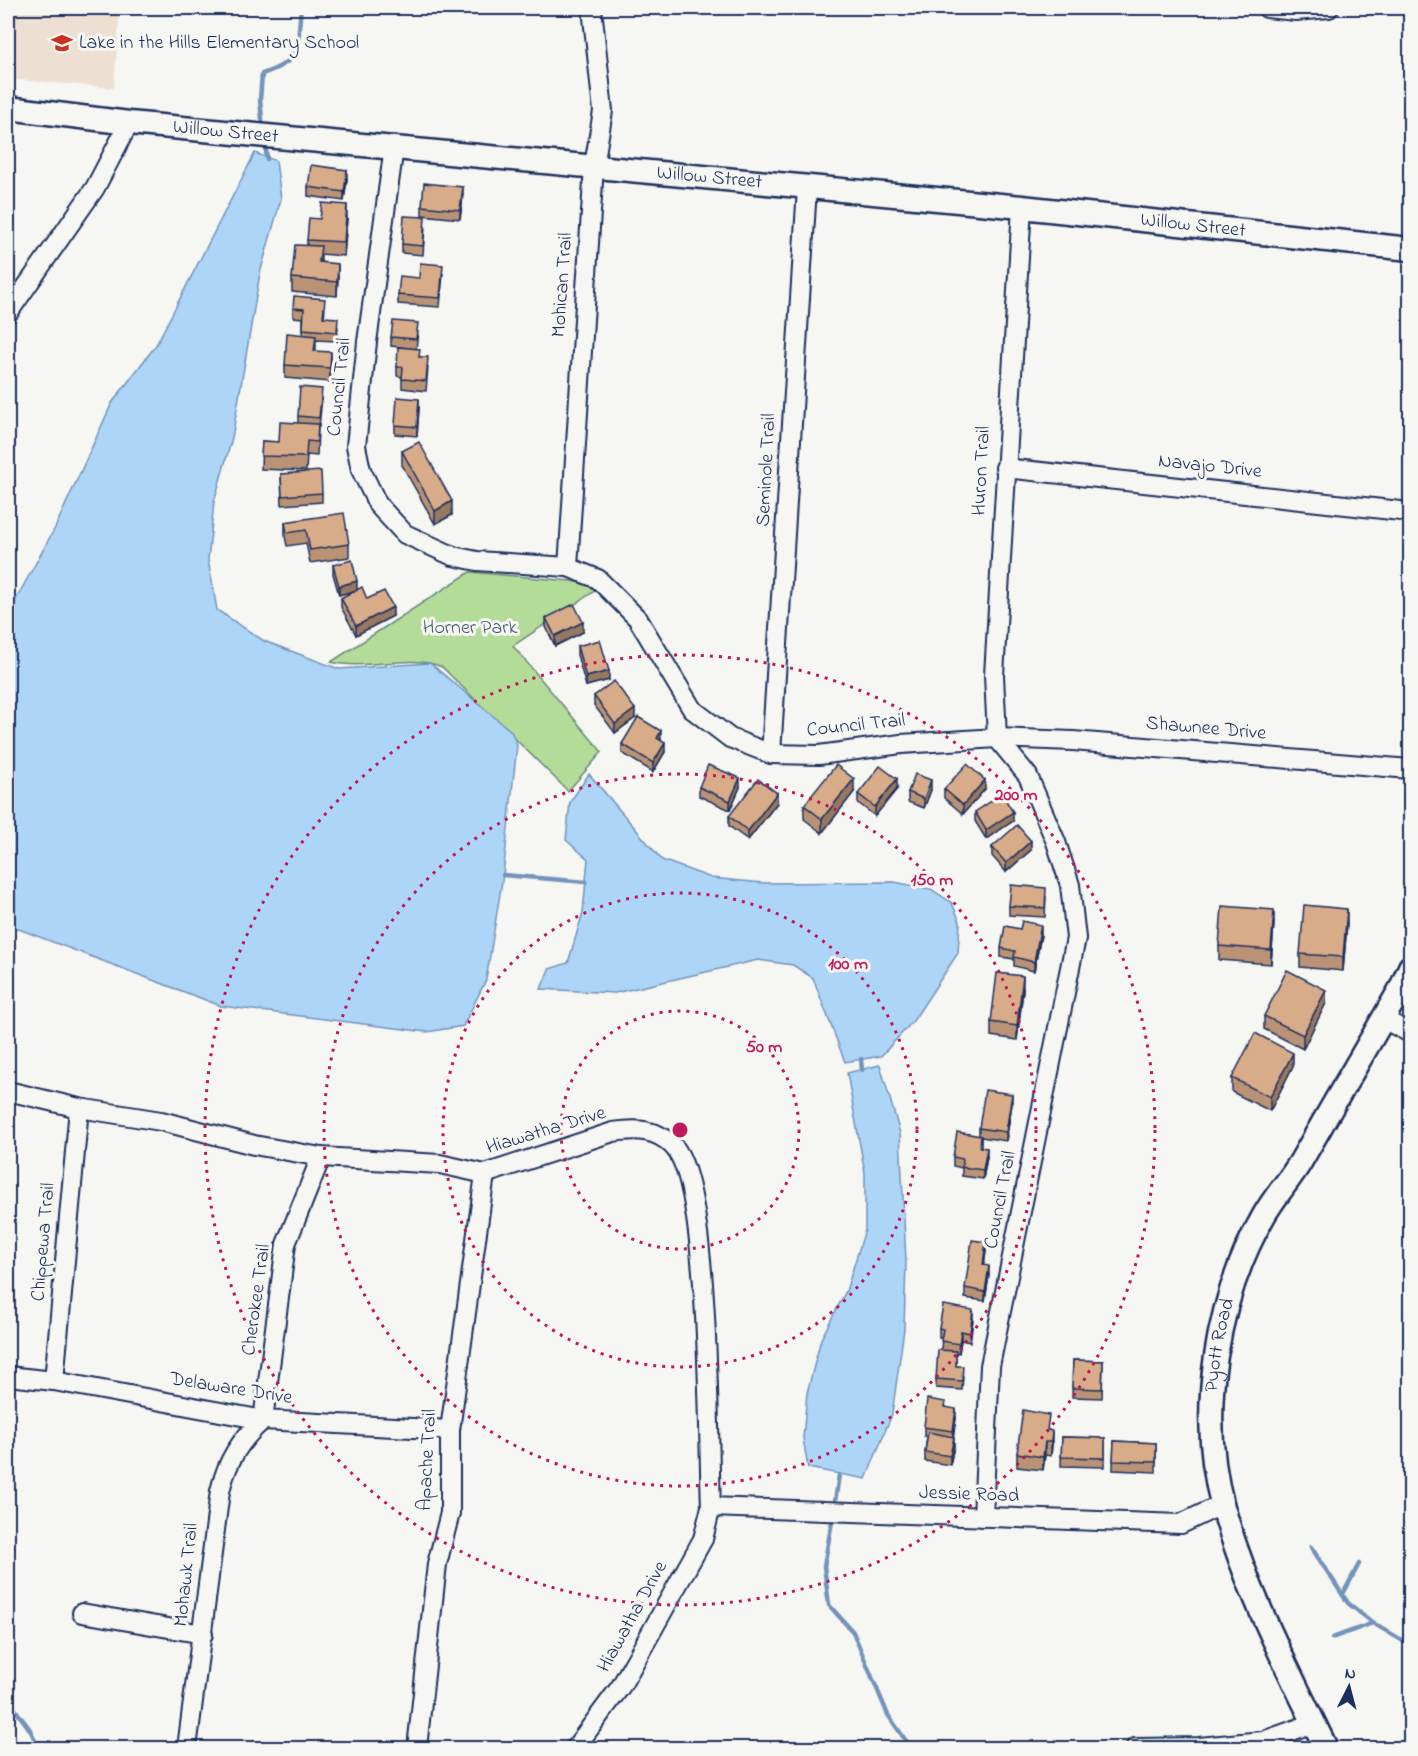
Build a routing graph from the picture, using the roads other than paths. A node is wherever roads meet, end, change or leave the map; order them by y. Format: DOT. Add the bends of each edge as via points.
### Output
graph roads {
  1 [pos="592,8"];
  2 [pos="1267,8"];
  3 [pos="1329,8"];
  4 [pos="8,108"];
  5 [pos="129,123"];
  6 [pos="394,147"];
  7 [pos="594,166"];
  8 [pos="807,188"];
  9 [pos="1022,207"];
  10 [pos="1410,249"];
  11 [pos="8,313"];
  12 [pos="1005,468"];
  13 [pos="1410,512"];
  14 [pos="568,567"];
  15 [pos="997,738"];
  16 [pos="771,754"];
  17 [pos="1410,769"];
  18 [pos="1410,967"];
  19 [pos="1406,991"];
  20 [pos="1383,1019"];
  21 [pos="1410,1033"];
  22 [pos="8,1091"];
  23 [pos="79,1108"];
  24 [pos="321,1157"];
  25 [pos="485,1174"];
  26 [pos="8,1376"];
  27 [pos="54,1381"];
  28 [pos="263,1420"];
  29 [pos="450,1430"];
  30 [pos="1223,1504"];
  31 [pos="711,1507"];
  32 [pos="983,1517"];
  33 [pos="82,1613"];
  34 [pos="204,1634"];
  35 [pos="1314,1723"];
  36 [pos="187,1749"];
  37 [pos="417,1749"];
  38 [pos="575,1749"];
  39 [pos="1135,1749"];
  40 [pos="1326,1749"];
  1 -- 7 [label="street, Mohican Trail" via="603,111"];
  2 -- 3 [label="street"];
  4 -- 5 [label="street, Willow Street"];
  5 -- 6 [label="street, Willow Street"];
  5 -- 11 [label="street" via="95,188"];
  6 -- 7 [label="street, Willow Street"];
  6 -- 14 [label="street, Council Trail" via="356,446 361,470 378,505 391,521 433,550 477,561"];
  7 -- 8 [label="street, Willow Street"];
  7 -- 14 [label="street, Mohican Trail"];
  8 -- 9 [label="street, Willow Street"];
  8 -- 16 [label="street, Seminole Trail"];
  9 -- 10 [label="street, Willow Street"];
  9 -- 12 [label="street, Huron Trail"];
  12 -- 13 [label="street, Navajo Drive"];
  12 -- 15 [label="street, Huron Trail" via="994,675"];
  14 -- 16 [label="street, Council Trail" via="598,579 638,619 692,709 730,738"];
  15 -- 16 [label="street, Council Trail" via="901,744 819,755"];
  15 -- 17 [label="street, Shawnee Drive"];
  15 -- 32 [label="street, Council Trail" via="1028,776 1056,842 1070,885 1076,938 990,1366"];
  18 -- 19 [label="street, Pyott Road"];
  19 -- 20 [label="street, Pyott Road"];
  20 -- 21 [label="street"];
  20 -- 30 [label="street, Pyott Road" via="1297,1168 1263,1216 1237,1271 1215,1375 1212,1443"];
  22 -- 23 [label="street, Hiawatha Drive"];
  23 -- 24 [label="street, Hiawatha Drive" via="118,1112"];
  23 -- 27 [label="street, Chippewa Trail"];
  24 -- 25 [label="street, Hiawatha Drive" via="440,1164"];
  24 -- 28 [label="street, Cherokee Trail" via="286,1244"];
  25 -- 29 [label="street, Apache Trail"];
  25 -- 31 [label="street, Hiawatha Drive" via="613,1132 649,1131 675,1147 693,1196 700,1244"];
  26 -- 27 [label="street, Delaware Drive"];
  27 -- 28 [label="street, Delaware Drive"];
  28 -- 29 [label="street, Delaware Drive"];
  28 -- 34 [label="street, Mohawk Trail" via="234,1452 223,1480"];
  29 -- 37 [label="street, Apache Trail" via="450,1513 438,1564"];
  30 -- 32 [label="street, Jessie Road" via="1181,1524"];
  30 -- 35 [label="street, Pyott Road" via="1248,1583"];
  31 -- 32 [label="street, Jessie Road"];
  31 -- 38 [label="street, Hiawatha Drive" via="703,1539 634,1662"];
  33 -- 34 [label="street"];
  34 -- 36 [label="street, Mohawk Trail"];
  35 -- 39 [label="street" via="1263,1741"];
  35 -- 40 [label="street, Pyott Road"];
}
